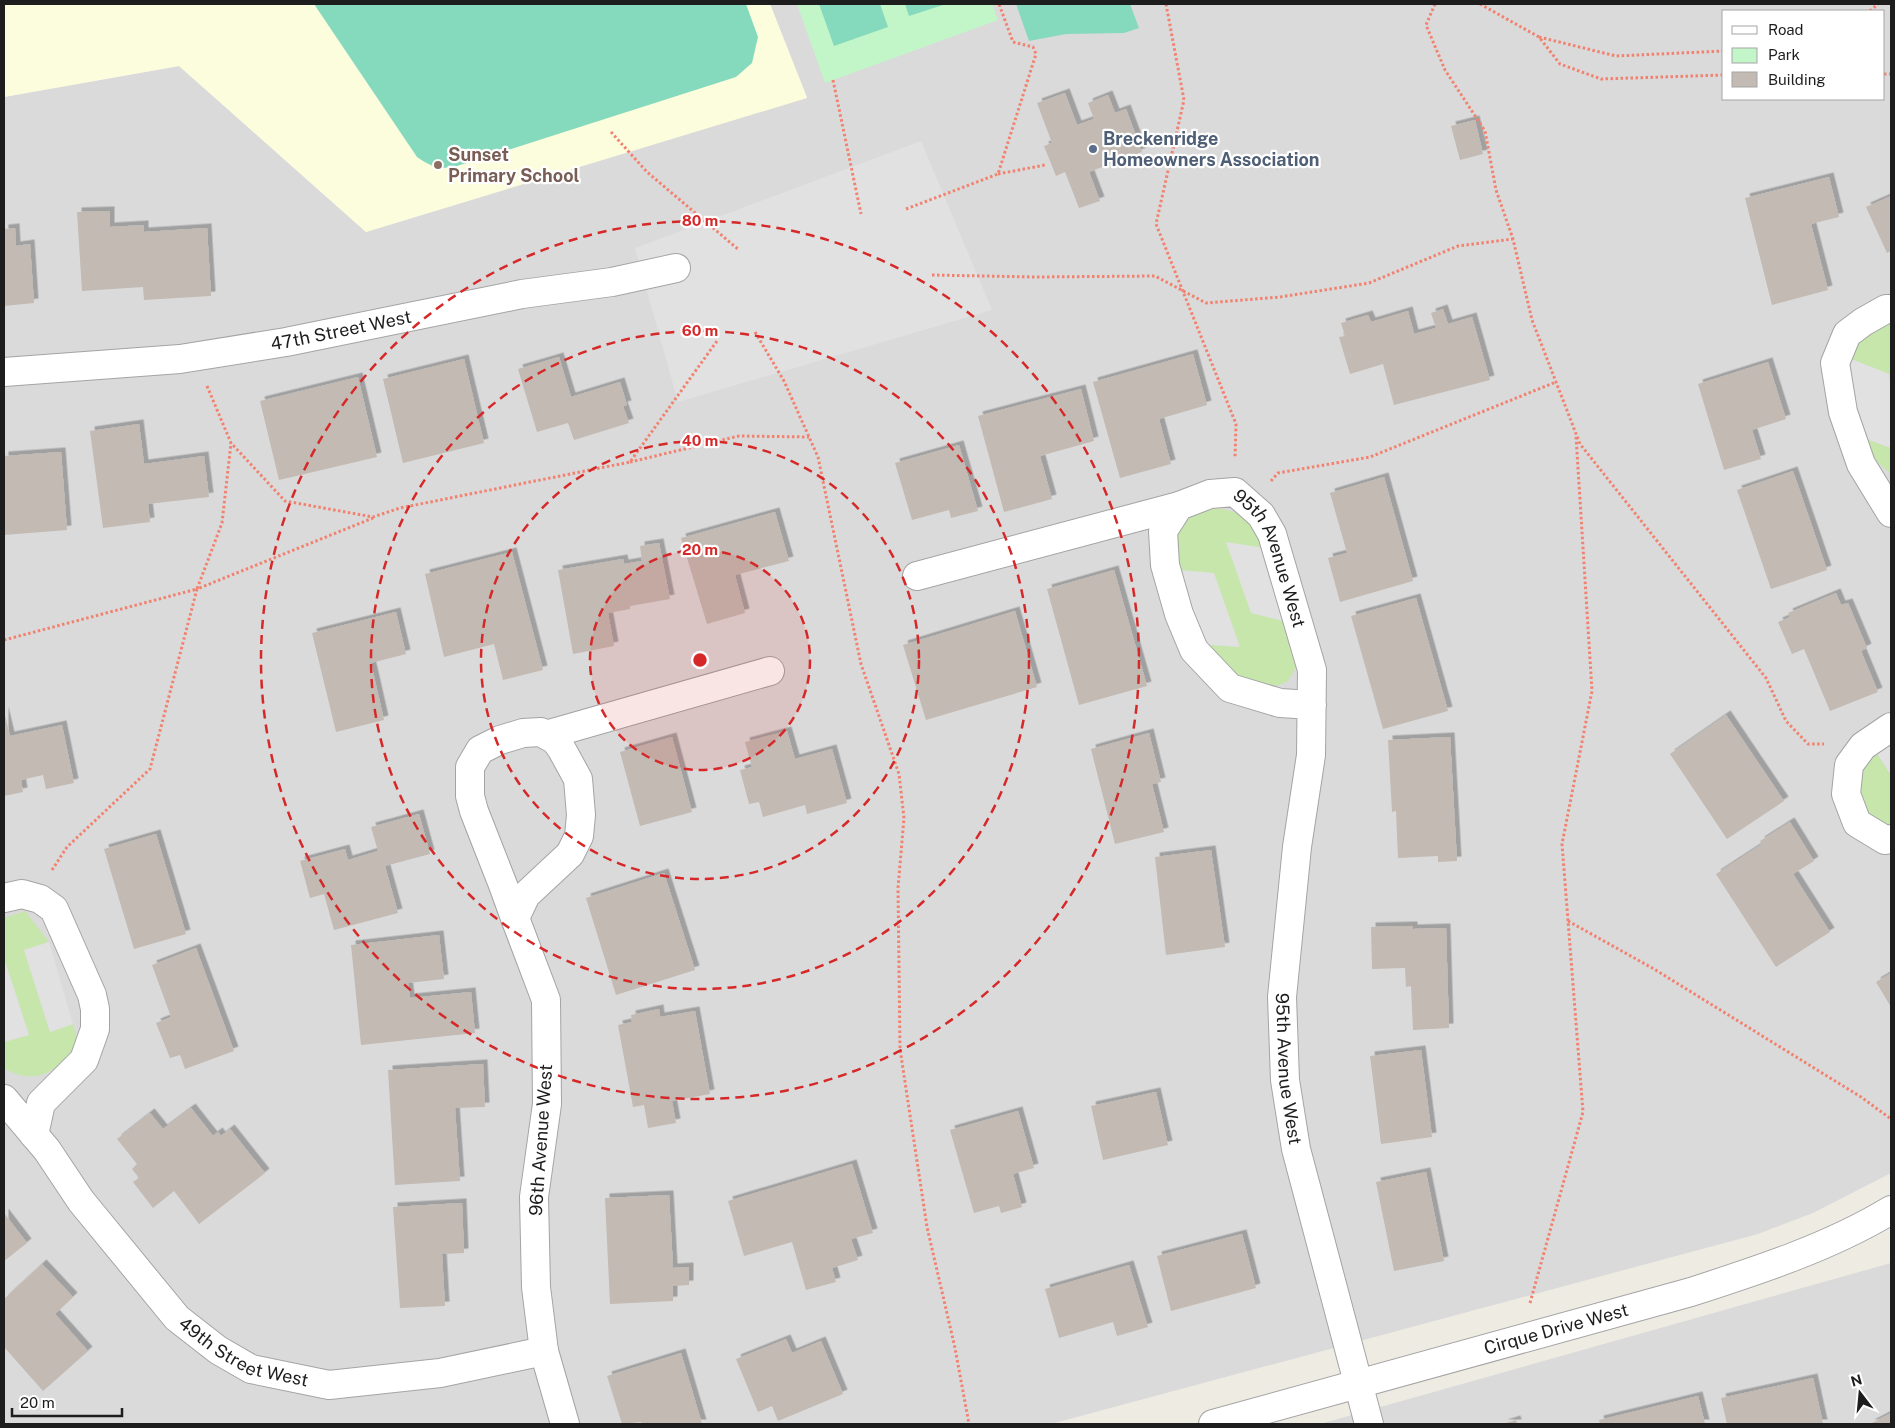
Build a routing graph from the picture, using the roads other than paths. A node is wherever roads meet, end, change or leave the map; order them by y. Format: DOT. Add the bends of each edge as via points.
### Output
graph roads {
  1 [pos="676,268"];
  2 [pos="1891,309"];
  3 [pos="4,372"];
  4 [pos="1179,506"];
  5 [pos="1891,512"];
  6 [pos="917,576"];
  7 [pos="770,671"];
  8 [pos="1312,705"];
  9 [pos="1891,727"];
  10 [pos="546,735"];
  11 [pos="1891,839"];
  12 [pos="4,898"];
  13 [pos="515,918"];
  14 [pos="4,1099"];
  15 [pos="34,1135"];
  16 [pos="1891,1210"];
  17 [pos="544,1351"];
  18 [pos="1358,1384"];
  19 [pos="564,1424"];
  20 [pos="1213,1424"];
  21 [pos="1369,1424"];
  1 -- 3 [label="street, 47th Street West" via="180,359"];
  2 -- 5 [label="street" via="1871,317 1847,334 1835,363 1843,412 1861,464"];
  4 -- 6 [label="street, 95th Avenue West"];
  4 -- 8 [label="street" via="1163,531 1165,565 1179,614 1194,650 1230,688 1280,702"];
  4 -- 8 [label="street, 95th Avenue West" via="1210,494 1242,497 1261,515 1272,534 1312,670"];
  7 -- 10 [label="street"];
  8 -- 18 [label="street, 95th Avenue West" via="1311,755 1297,847 1282,997 1285,1080 1296,1149"];
  9 -- 11 [label="street" via="1863,746 1849,765 1846,794 1857,823 1885,840"];
  10 -- 13 [label="street" via="561,748 578,779 579,836 570,854 526,895"];
  10 -- 13 [label="street, 96th Avenue West" via="542,732 523,733 500,740 480,750 470,767 472,804"];
  12 -- 15 [label="street" via="22,894 40,899 54,909 92,995 95,1009 95,1029 84,1060 41,1103"];
  13 -- 17 [label="street, 96th Avenue West" via="546,1000 547,1104 534,1197 536,1287"];
  14 -- 15 [label="street, 49th Street West"];
  15 -- 17 [label="street, 49th Street West" via="81,1201 178,1318 218,1350 251,1368 330,1385 440,1373"];
  16 -- 18 [label="street, Cirque Drive West" via="1823,1244 1758,1271"];
  17 -- 19 [label="street, 96th Avenue West"];
  18 -- 20 [label="street, Cirque Drive West"];
  18 -- 21 [label="street, 95th Avenue West"];
}
